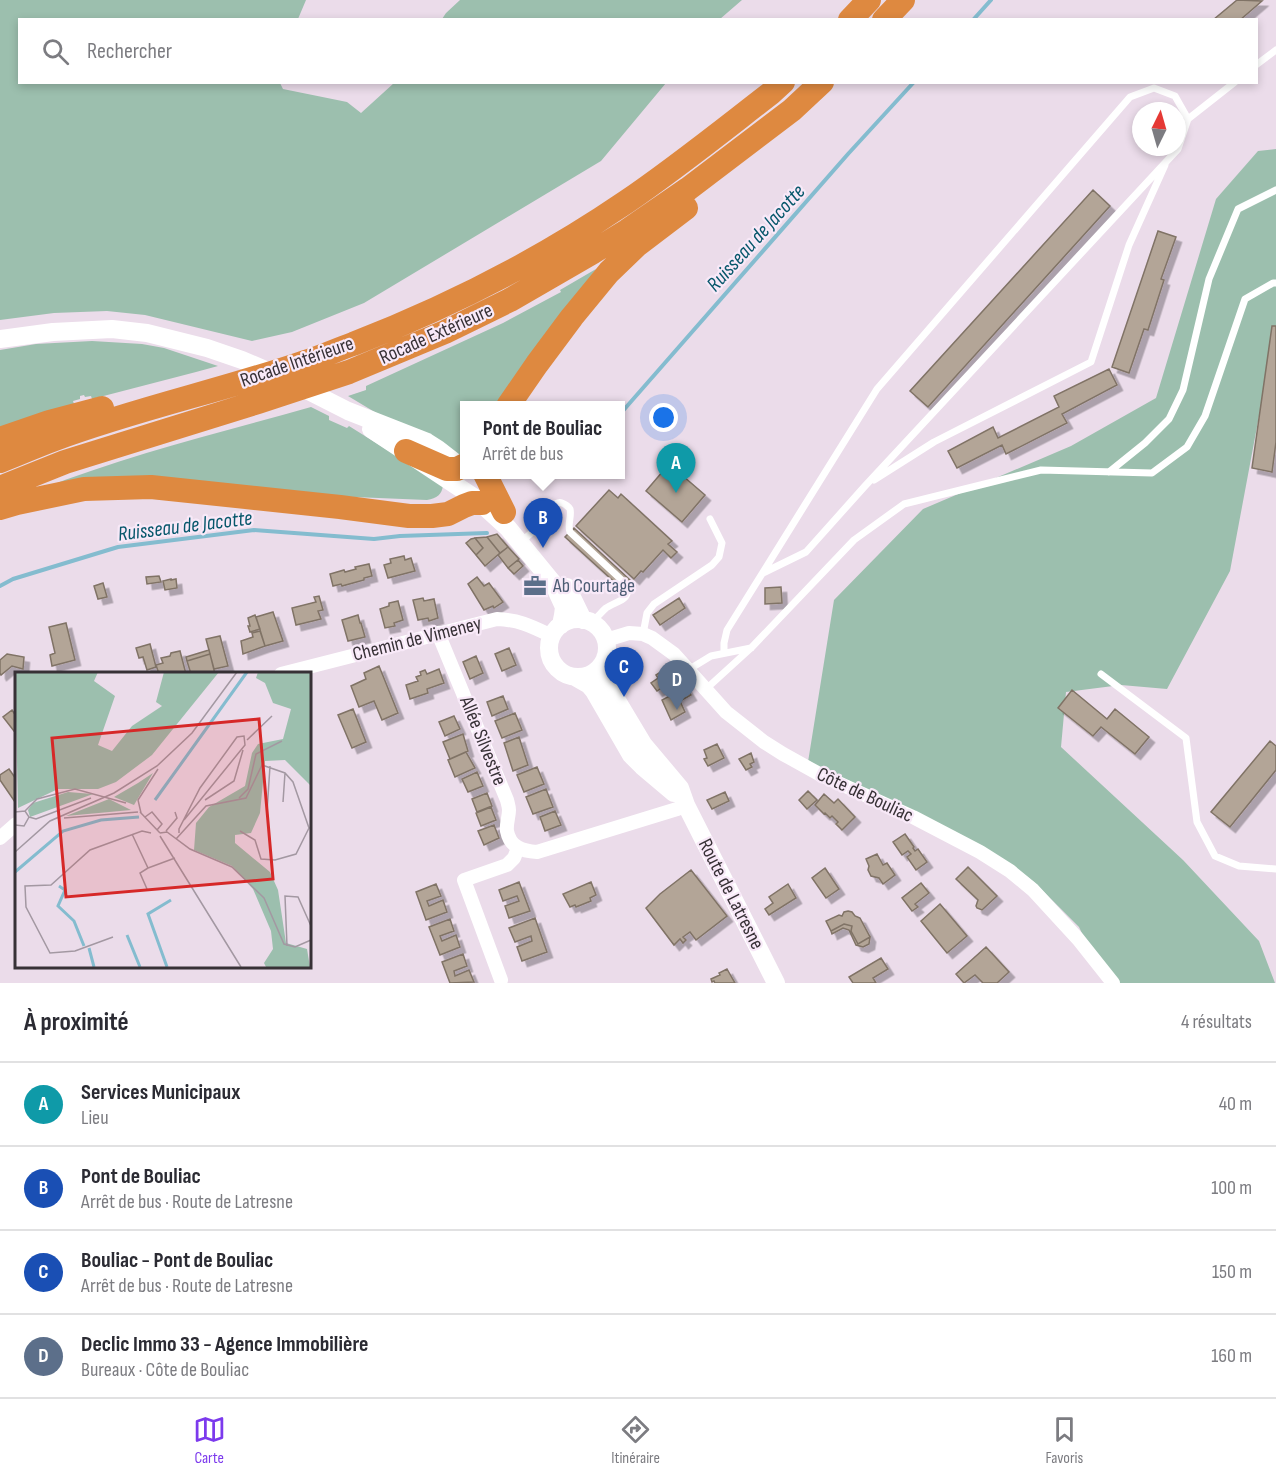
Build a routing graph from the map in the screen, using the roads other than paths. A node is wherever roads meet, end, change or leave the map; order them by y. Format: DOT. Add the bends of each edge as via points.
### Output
graph roads {
  1 [pos="869,0"];
  2 [pos="903,0"];
  3 [pos="852,18"];
  4 [pos="886,18"];
  5 [pos="1276,50"];
  6 [pos="1258,65"];
  7 [pos="780,84"];
  8 [pos="820,84"];
  9 [pos="1232,84"];
  10 [pos="792,110"];
  11 [pos="1188,119"];
  12 [pos="1166,161"];
  13 [pos="1276,190"];
  14 [pos="1276,283"];
  15 [pos="0,339"];
  16 [pos="203,393"];
  17 [pos="511,401"];
  18 [pos="348,411"];
  19 [pos="0,439"];
  20 [pos="406,451"];
  21 [pos="0,461"];
  22 [pos="460,465"];
  23 [pos="460,469"];
  24 [pos="1109,472"];
  25 [pos="474,479"];
  26 [pos="488,479"];
  27 [pos="865,486"];
  28 [pos="0,488"];
  29 [pos="482,503"];
  30 [pos="0,508"];
  31 [pos="504,512"];
  32 [pos="710,519"];
  33 [pos="526,537"];
  34 [pos="763,573"];
  35 [pos="587,621"];
  36 [pos="556,630"];
  37 [pos="438,633"];
  38 [pos="643,634"];
  39 [pos="751,648"];
  40 [pos="605,649"];
  41 [pos="724,652"];
  42 [pos="688,670"];
  43 [pos="289,672"];
  44 [pos="1101,674"];
  45 [pos="575,677"];
  46 [pos="706,689"];
  47 [pos="654,767"];
  48 [pos="686,805"];
  49 [pos="15,825"];
  50 [pos="0,838"];
  51 [pos="518,848"];
  52 [pos="1276,869"];
  53 [pos="501,980"];
  54 [pos="776,983"];
  55 [pos="1113,983"];
  1 -- 3 [label="highway"];
  2 -- 4 [label="highway"];
  5 -- 6 [label="lane"];
  7 -- 16 [label="highway, Rocade Intérieure" via="626,202 495,280 303,363"];
  8 -- 10 [label="highway, Rocade Extérieure"];
  9 -- 11 [label="lane"];
  10 -- 17 [label="highway" via="777,134 609,272"];
  10 -- 28 [label="highway, Rocade Extérieure" via="627,231 510,300 445,332 349,372 65,462"];
  11 -- 12 [label="lane" via="1178,149"];
  11 -- 34 [label="lane" via="1175,96 1154,88 1130,97 877,389"];
  12 -- 27 [label="lane"];
  12 -- 27 [label="lane" via="1129,245 1091,362 934,442"];
  13 -- 24 [label="lane" via="1238,209 1209,279 1183,390 1169,419"];
  14 -- 24 [label="lane" via="1245,299 1205,416 1187,447 1152,473"];
  15 -- 18 [label="street" via="81,329 147,333 207,348 277,375"];
  16 -- 19 [label="highway" via="176,388"];
  16 -- 21 [label="highway, Rocade Intérieure" via="56,439"];
  18 -- 20 [label="street"];
  18 -- 22 [label="street" via="427,442"];
  20 -- 23 [label="highway" via="447,469"];
  20 -- 29 [label="street"];
  24 -- 39 [label="lane" via="1041,470 904,504 854,540"];
  25 -- 31 [label="street"];
  26 -- 31 [label="highway"];
  27 -- 34 [label="lane" via="806,552"];
  29 -- 30 [label="highway" via="472,503 448,514 409,516 151,487 84,489"];
  29 -- 36 [label="street" via="553,583 564,607"];
  31 -- 33 [label="street"];
  32 -- 38 [label="lane" via="722,543 719,557 654,604 647,613"];
  33 -- 35 [label="street" via="564,584"];
  33 -- 35 [label="lane" via="561,502 570,510 570,532 626,584 624,598 598,618"];
  34 -- 41 [label="lane" via="727,630"];
  35 -- 36 [label="street" via="574,619"];
  35 -- 40 [label="street" via="602,632"];
  36 -- 37 [label="street, Chemin de Vimeney" via="497,619"];
  36 -- 45 [label="street" via="549,654 558,669"];
  37 -- 43 [label="street, Chemin de Vimeney"];
  37 -- 51 [label="street, Allée Silvestre" via="507,800 507,830"];
  38 -- 40 [label="street" via="629,633"];
  38 -- 42 [label="street, Côte de Bouliac" via="663,645"];
  39 -- 41 [label="lane"];
  39 -- 46 [label="lane"];
  40 -- 45 [label="street" via="600,666"];
  40 -- 47 [label="street, Route de Latresne" via="604,674 608,684"];
  41 -- 42 [label="lane"];
  42 -- 46 [label="street, Côte de Bouliac"];
  44 -- 52 [label="lane" via="1186,738 1197,822 1215,856 1239,866"];
  45 -- 47 [label="street, Route de Latresne" via="594,691 631,754"];
  46 -- 55 [label="street, Côte de Bouliac" via="730,715 783,754 913,817 1010,871 1033,890"];
  47 -- 48 [label="street, Route de Latresne" via="680,788"];
  48 -- 51 [label="street" via="537,852"];
  48 -- 54 [label="street, Route de Latresne"];
  49 -- 50 [label="street"];
  51 -- 53 [label="street" via="507,865 464,880"];
}
